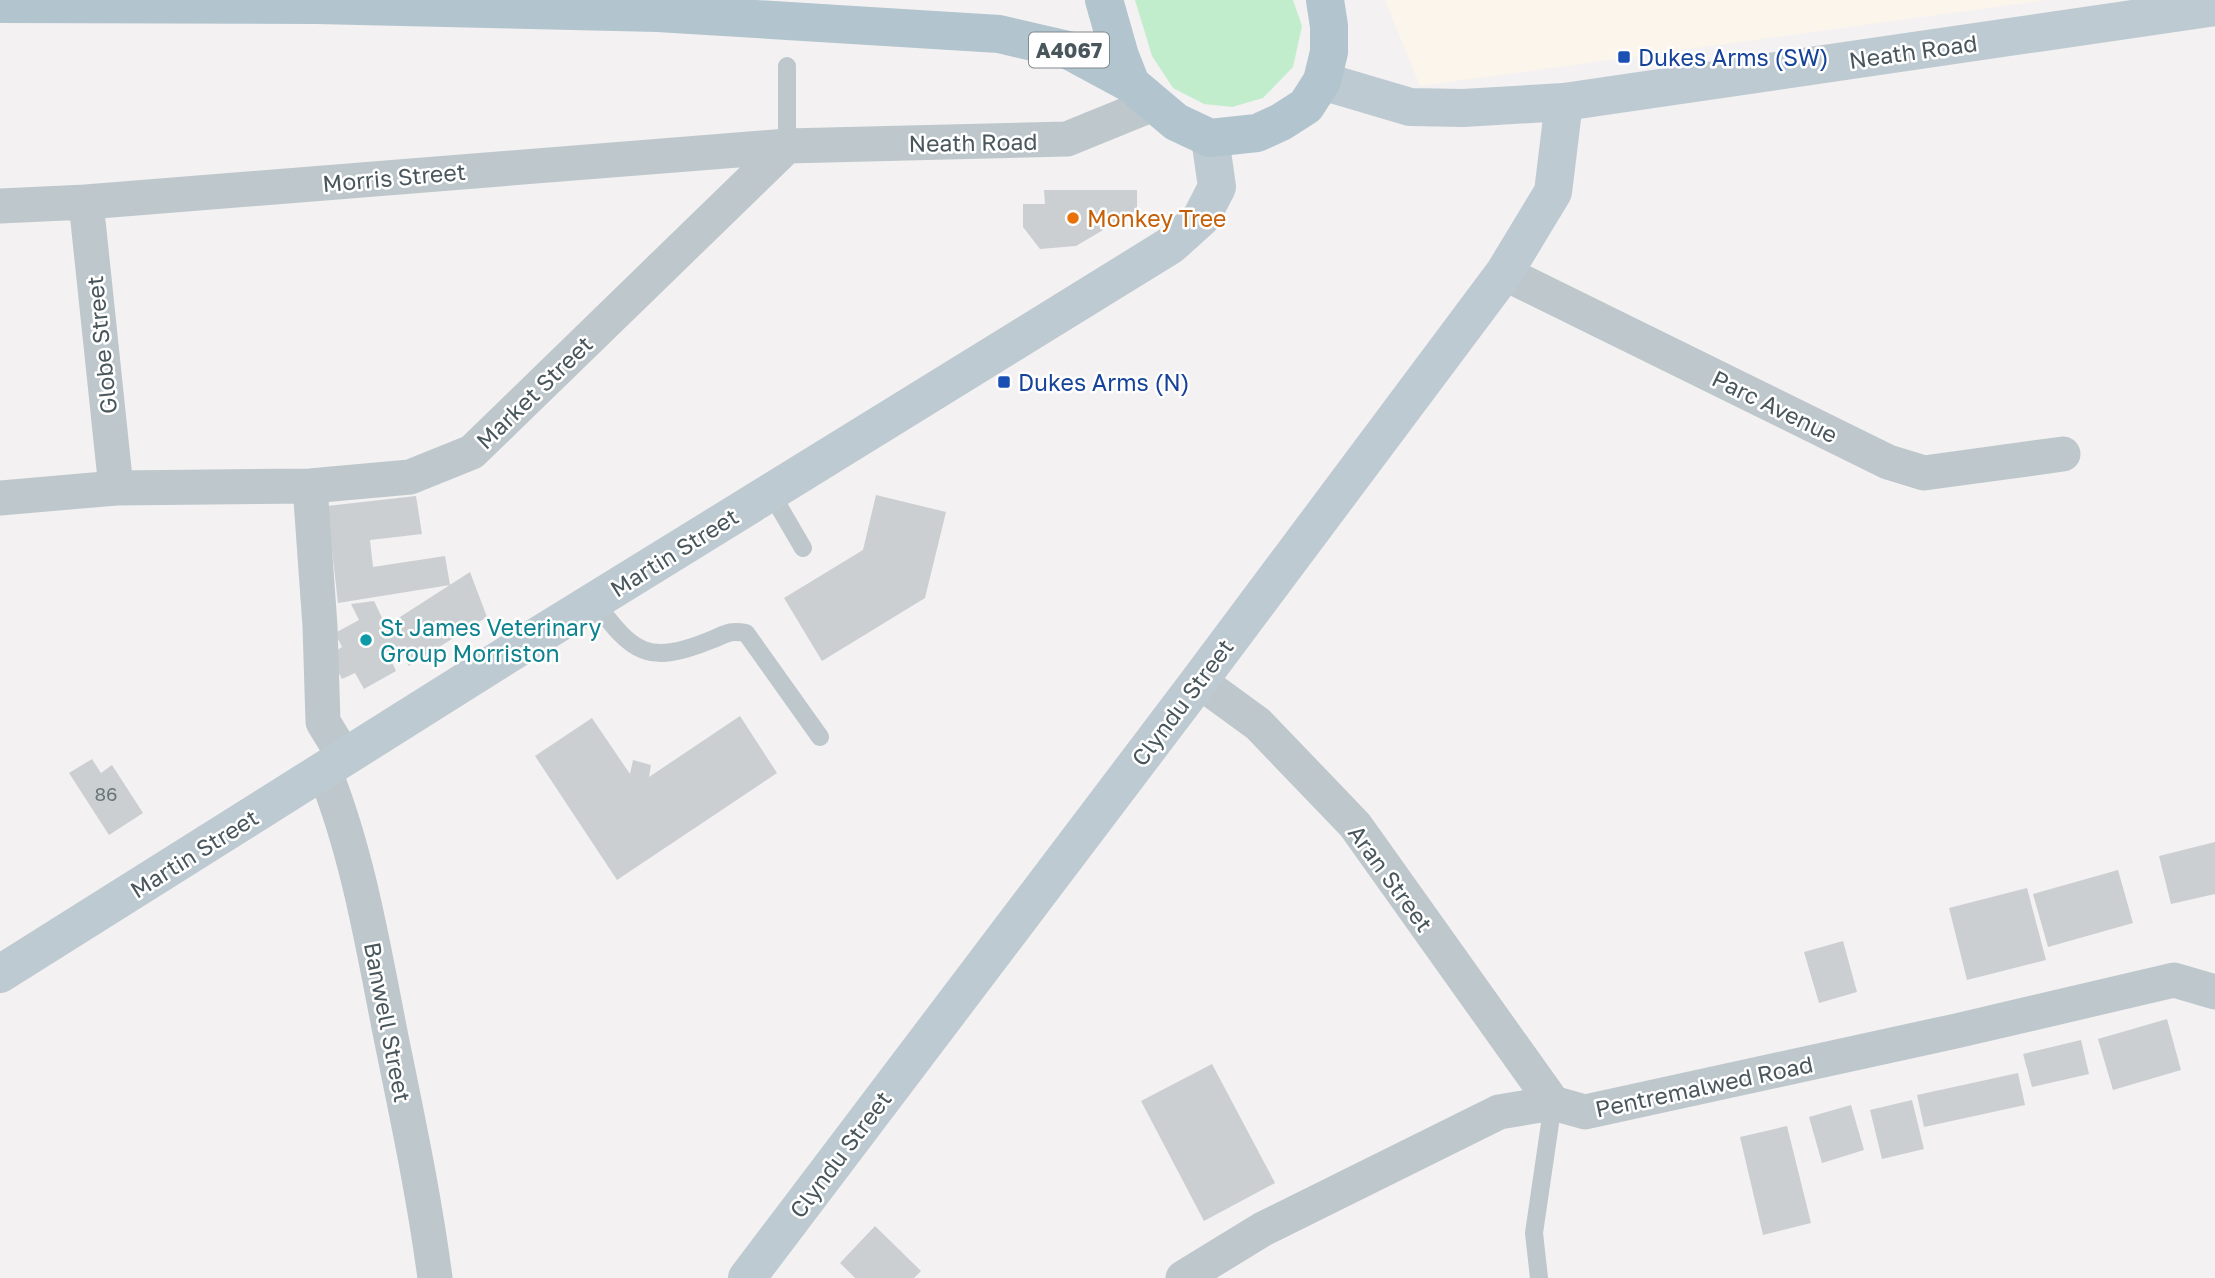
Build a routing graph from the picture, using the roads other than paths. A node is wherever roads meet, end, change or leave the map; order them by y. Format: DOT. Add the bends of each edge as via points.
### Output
graph roads {
  1 [pos="1104,0"];
  2 [pos="0,4"];
  3 [pos="2215,7"];
  4 [pos="1331,9"];
  5 [pos="787,66"];
  6 [pos="1322,81"];
  7 [pos="1142,94"];
  8 [pos="1564,102"];
  9 [pos="1210,138"];
  10 [pos="787,146"];
  11 [pos="86,202"];
  12 [pos="0,206"];
  13 [pos="1504,273"];
  14 [pos="2063,454"];
  15 [pos="310,486"];
  16 [pos="116,488"];
  17 [pos="771,493"];
  18 [pos="0,498"];
  19 [pos="803,548"];
  20 [pos="594,601"];
  21 [pos="1199,681"];
  22 [pos="820,737"];
  23 [pos="335,764"];
  24 [pos="1,976"];
  25 [pos="2215,992"];
  26 [pos="1553,1103"];
  27 [pos="435,1278"];
  28 [pos="747,1278"];
  29 [pos="1183,1278"];
  30 [pos="1539,1278"];
  1 -- 7 [label="main road" via="1120,56"];
  2 -- 7 [label="main road, A4067" via="658,13 999,34 1068,50"];
  3 -- 8 [label="main road, Neath Road"];
  4 -- 6 [label="main road"];
  5 -- 10 [label="lane"];
  6 -- 8 [label="main road, Neath Road" via="1410,107"];
  6 -- 9 [label="main road" via="1306,106 1281,122 1257,133"];
  7 -- 9 [label="main road" via="1176,122"];
  7 -- 10 [label="street, Neath Road" via="1067,139"];
  8 -- 13 [label="main road, Clyndu Street" via="1553,192"];
  9 -- 17 [label="main road, Martin Street" via="1217,187 1201,218 1171,245"];
  10 -- 11 [label="street, Morris Street"];
  10 -- 15 [label="street, Market Street" via="472,452 410,477"];
  11 -- 12 [label="street, Morris Street"];
  11 -- 16 [label="street, Globe Street"];
  13 -- 14 [label="street, Parc Avenue" via="1888,461 1924,473"];
  13 -- 21 [label="main road, Clyndu Street"];
  15 -- 16 [label="street, Market Street"];
  15 -- 23 [label="street, Banwell Street" via="323,722"];
  16 -- 18 [label="street, Market Street"];
  17 -- 19 [label="lane"];
  17 -- 20 [label="main road, Martin Street"];
  20 -- 22 [label="lane" via="635,648 657,654 683,651 732,630 747,633"];
  20 -- 23 [label="main road, Martin Street"];
  21 -- 26 [label="street, Aran Street" via="1258,724 1355,825"];
  21 -- 28 [label="main road, Clyndu Street"];
  23 -- 24 [label="main road, Martin Street"];
  23 -- 27 [label="street, Banwell Street" via="336,800 364,897"];
  25 -- 26 [label="street, Pentremalwed Road" via="2174,980 1585,1112"];
  26 -- 29 [label="street, Pentremalwed Road" via="1499,1112 1263,1229"];
  26 -- 30 [label="lane" via="1534,1233"];
}
